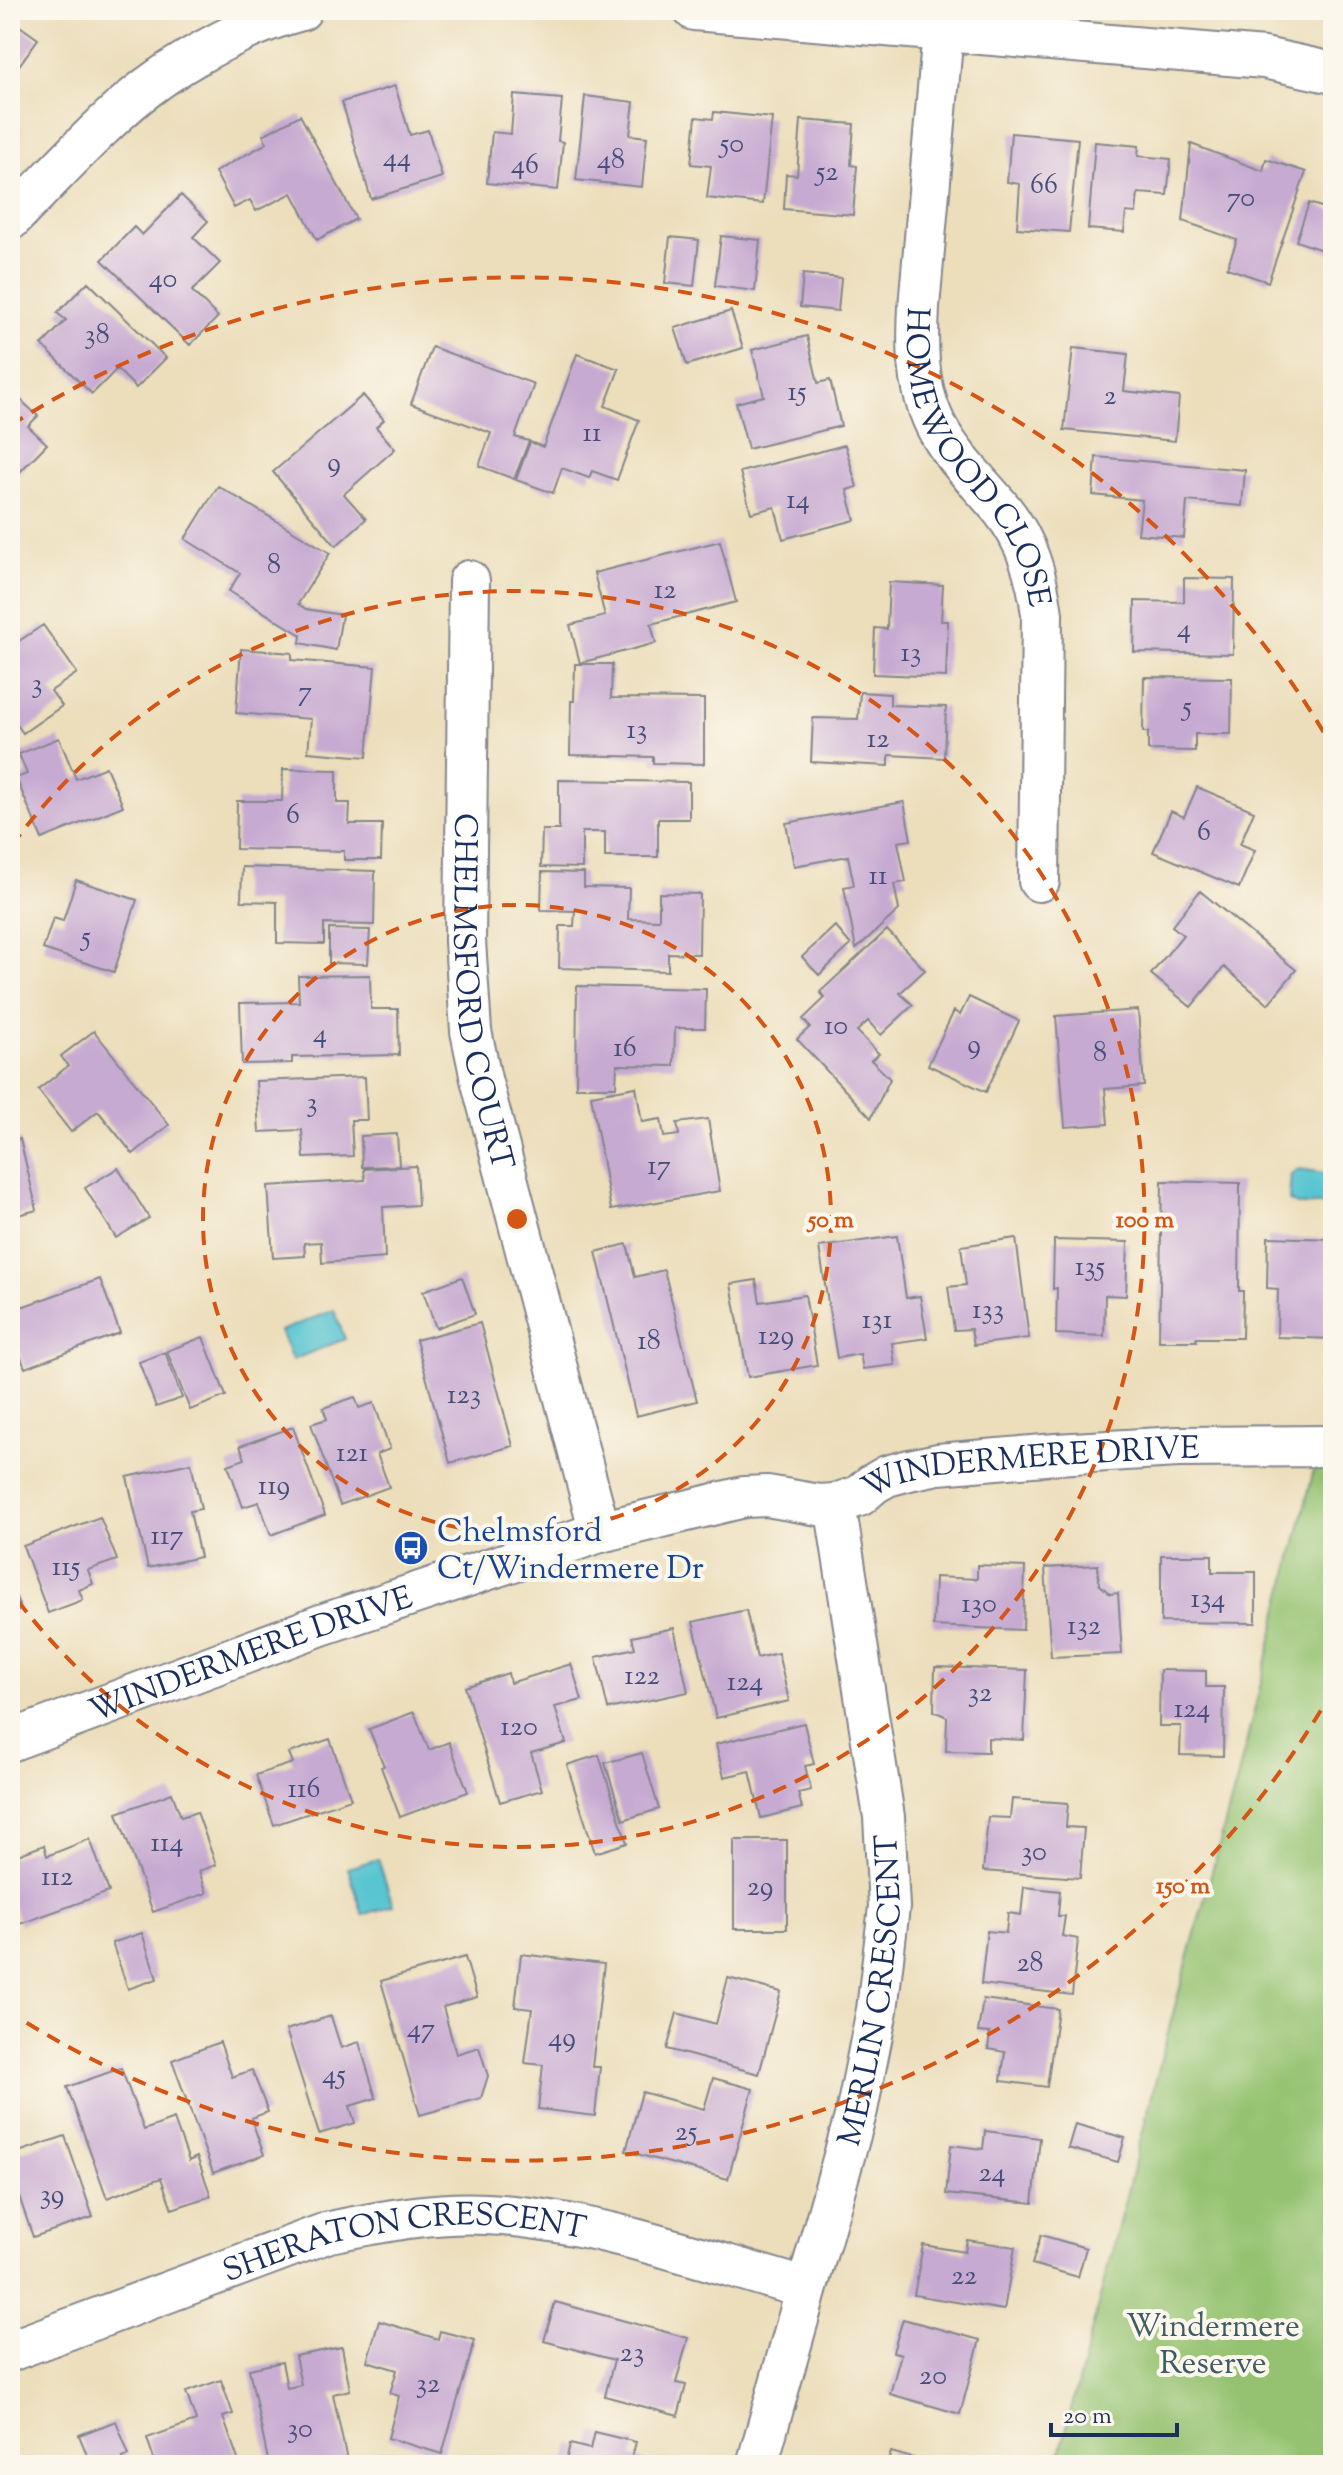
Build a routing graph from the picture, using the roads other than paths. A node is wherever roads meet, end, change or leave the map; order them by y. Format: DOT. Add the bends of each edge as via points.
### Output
graph roads {
  1 [pos="301,10"];
  2 [pos="694,10"];
  3 [pos="943,31"];
  4 [pos="1333,73"];
  5 [pos="10,220"];
  6 [pos="469,581"];
  7 [pos="1039,881"];
  8 [pos="1333,1446"];
  9 [pos="835,1504"];
  10 [pos="600,1532"];
  11 [pos="10,1741"];
  12 [pos="806,2288"];
  13 [pos="10,2351"];
  14 [pos="757,2465"];
  1 -- 5 [label="street" via="251,28 147,88"];
  2 -- 3 [label="street"];
  3 -- 4 [label="street" via="1264,58"];
  3 -- 7 [label="street, HOMEWOOD CLOSE" via="919,307 921,385 933,420 1005,513 1035,576 1042,614"];
  6 -- 10 [label="street, CHELMSFORD COURT" via="465,941 471,1031"];
  8 -- 9 [label="street, WINDERMERE DRIVE" via="1178,1447 938,1464 887,1476 859,1496"];
  9 -- 10 [label="street, WINDERMERE DRIVE" via="744,1497"];
  9 -- 12 [label="street, MERLIN CRESCENT" via="884,1817 889,1907 877,2010 857,2110"];
  10 -- 11 [label="street, WINDERMERE DRIVE" via="321,1625"];
  12 -- 13 [label="street, SHERATON CRESCENT" via="591,2229 524,2217 449,2214 329,2232"];
  12 -- 14 [label="street, MERLIN CRESCENT"];
}
